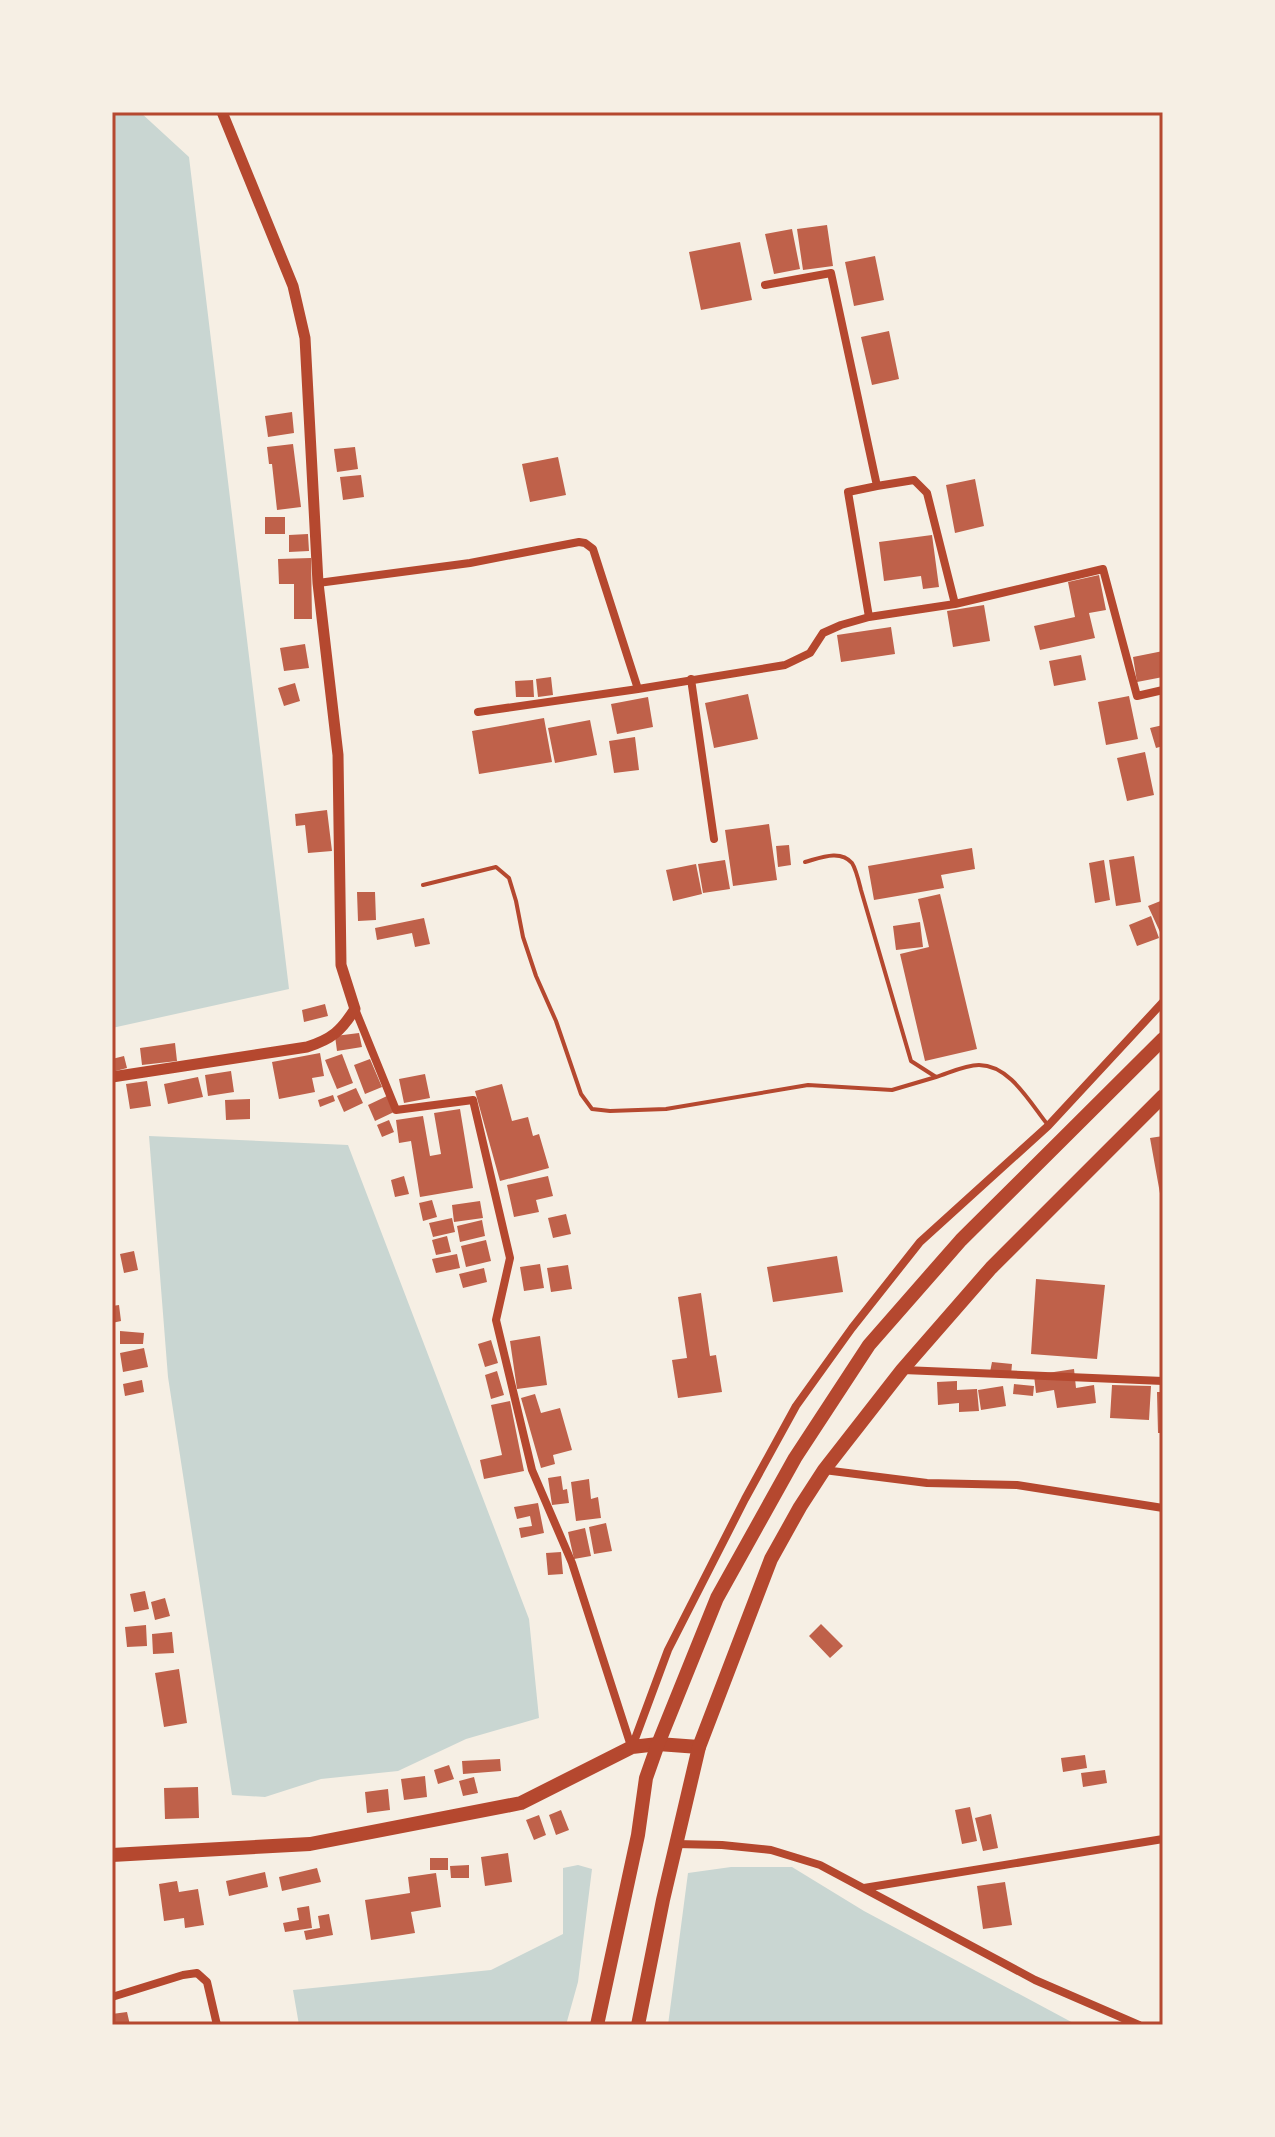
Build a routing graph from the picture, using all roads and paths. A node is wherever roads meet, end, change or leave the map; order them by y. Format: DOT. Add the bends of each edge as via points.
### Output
graph roads {
  1 [pos="222,112"];
  2 [pos="765,285"];
  3 [pos="877,486"];
  4 [pos="318,583"];
  5 [pos="955,604"];
  6 [pos="869,617"];
  7 [pos="691,679"];
  8 [pos="638,689"];
  9 [pos="1163,690"];
  10 [pos="478,712"];
  11 [pos="714,839"];
  12 [pos="805,862"];
  13 [pos="423,885"];
  14 [pos="1163,1002"];
  15 [pos="355,1009"];
  16 [pos="1163,1039"];
  17 [pos="112,1077"];
  18 [pos="936,1077"];
  19 [pos="1163,1096"];
  20 [pos="1048,1126"];
  21 [pos="902,1370"];
  22 [pos="1163,1381"];
  23 [pos="824,1470"];
  24 [pos="1163,1508"];
  25 [pos="658,1744"];
  26 [pos="632,1747"];
  27 [pos="699,1747"];
  28 [pos="1163,1839"];
  29 [pos="676,1844"];
  30 [pos="112,1855"];
  31 [pos="863,1888"];
  32 [pos="112,1997"];
  33 [pos="217,2025"];
  34 [pos="597,2025"];
  35 [pos="638,2025"];
  36 [pos="1139,2025"];
  1 -- 4 [label="street" via="293,286 305,338"];
  2 -- 3 [label="street" via="831,273"];
  3 -- 5 [label="street" via="914,480 927,493"];
  3 -- 6 [label="street" via="848,492"];
  4 -- 8 [label="street" via="585,543 593,549"];
  4 -- 15 [label="street" via="338,755 341,965"];
  5 -- 6 [label="street"];
  5 -- 9 [label="street" via="1103,569 1137,696"];
  6 -- 7 [label="street" via="823,633 810,653 785,665"];
  7 -- 8 [label="street"];
  7 -- 11 [label="street"];
  8 -- 10 [label="street"];
  12 -- 18 [label="lane" via="839,855 852,863 911,1061"];
  13 -- 18 [label="lane" via="496,867 509,878 536,976 581,1094 592,1109 666,1109 808,1085 892,1090"];
  14 -- 20 [label="street"];
  15 -- 17 [label="street" via="339,1031 307,1047"];
  15 -- 26 [label="street" via="396,1110 473,1100 510,1258 496,1320 532,1470 572,1563"];
  16 -- 25 [label="main road" via="961,1240 869,1345 795,1458 717,1598"];
  18 -- 20 [label="lane" via="977,1065 995,1068 1009,1077"];
  19 -- 21 [label="main road" via="991,1268"];
  20 -- 26 [label="street" via="920,1242 796,1406 668,1650"];
  21 -- 22 [label="street"];
  21 -- 23 [label="main road"];
  23 -- 24 [label="street" via="927,1483 1017,1485"];
  23 -- 27 [label="main road" via="771,1559"];
  25 -- 26 [label="main road"];
  25 -- 27 [label="main road"];
  25 -- 34 [label="main road" via="646,1778"];
  26 -- 30 [label="main road" via="521,1803 310,1844"];
  27 -- 29 [label="main road"];
  28 -- 31 [label="street"];
  29 -- 31 [label="street" via="771,1850 820,1865"];
  29 -- 35 [label="main road"];
  31 -- 36 [label="street" via="1035,1980"];
  32 -- 33 [label="street" via="197,1973 207,1982"];
}
